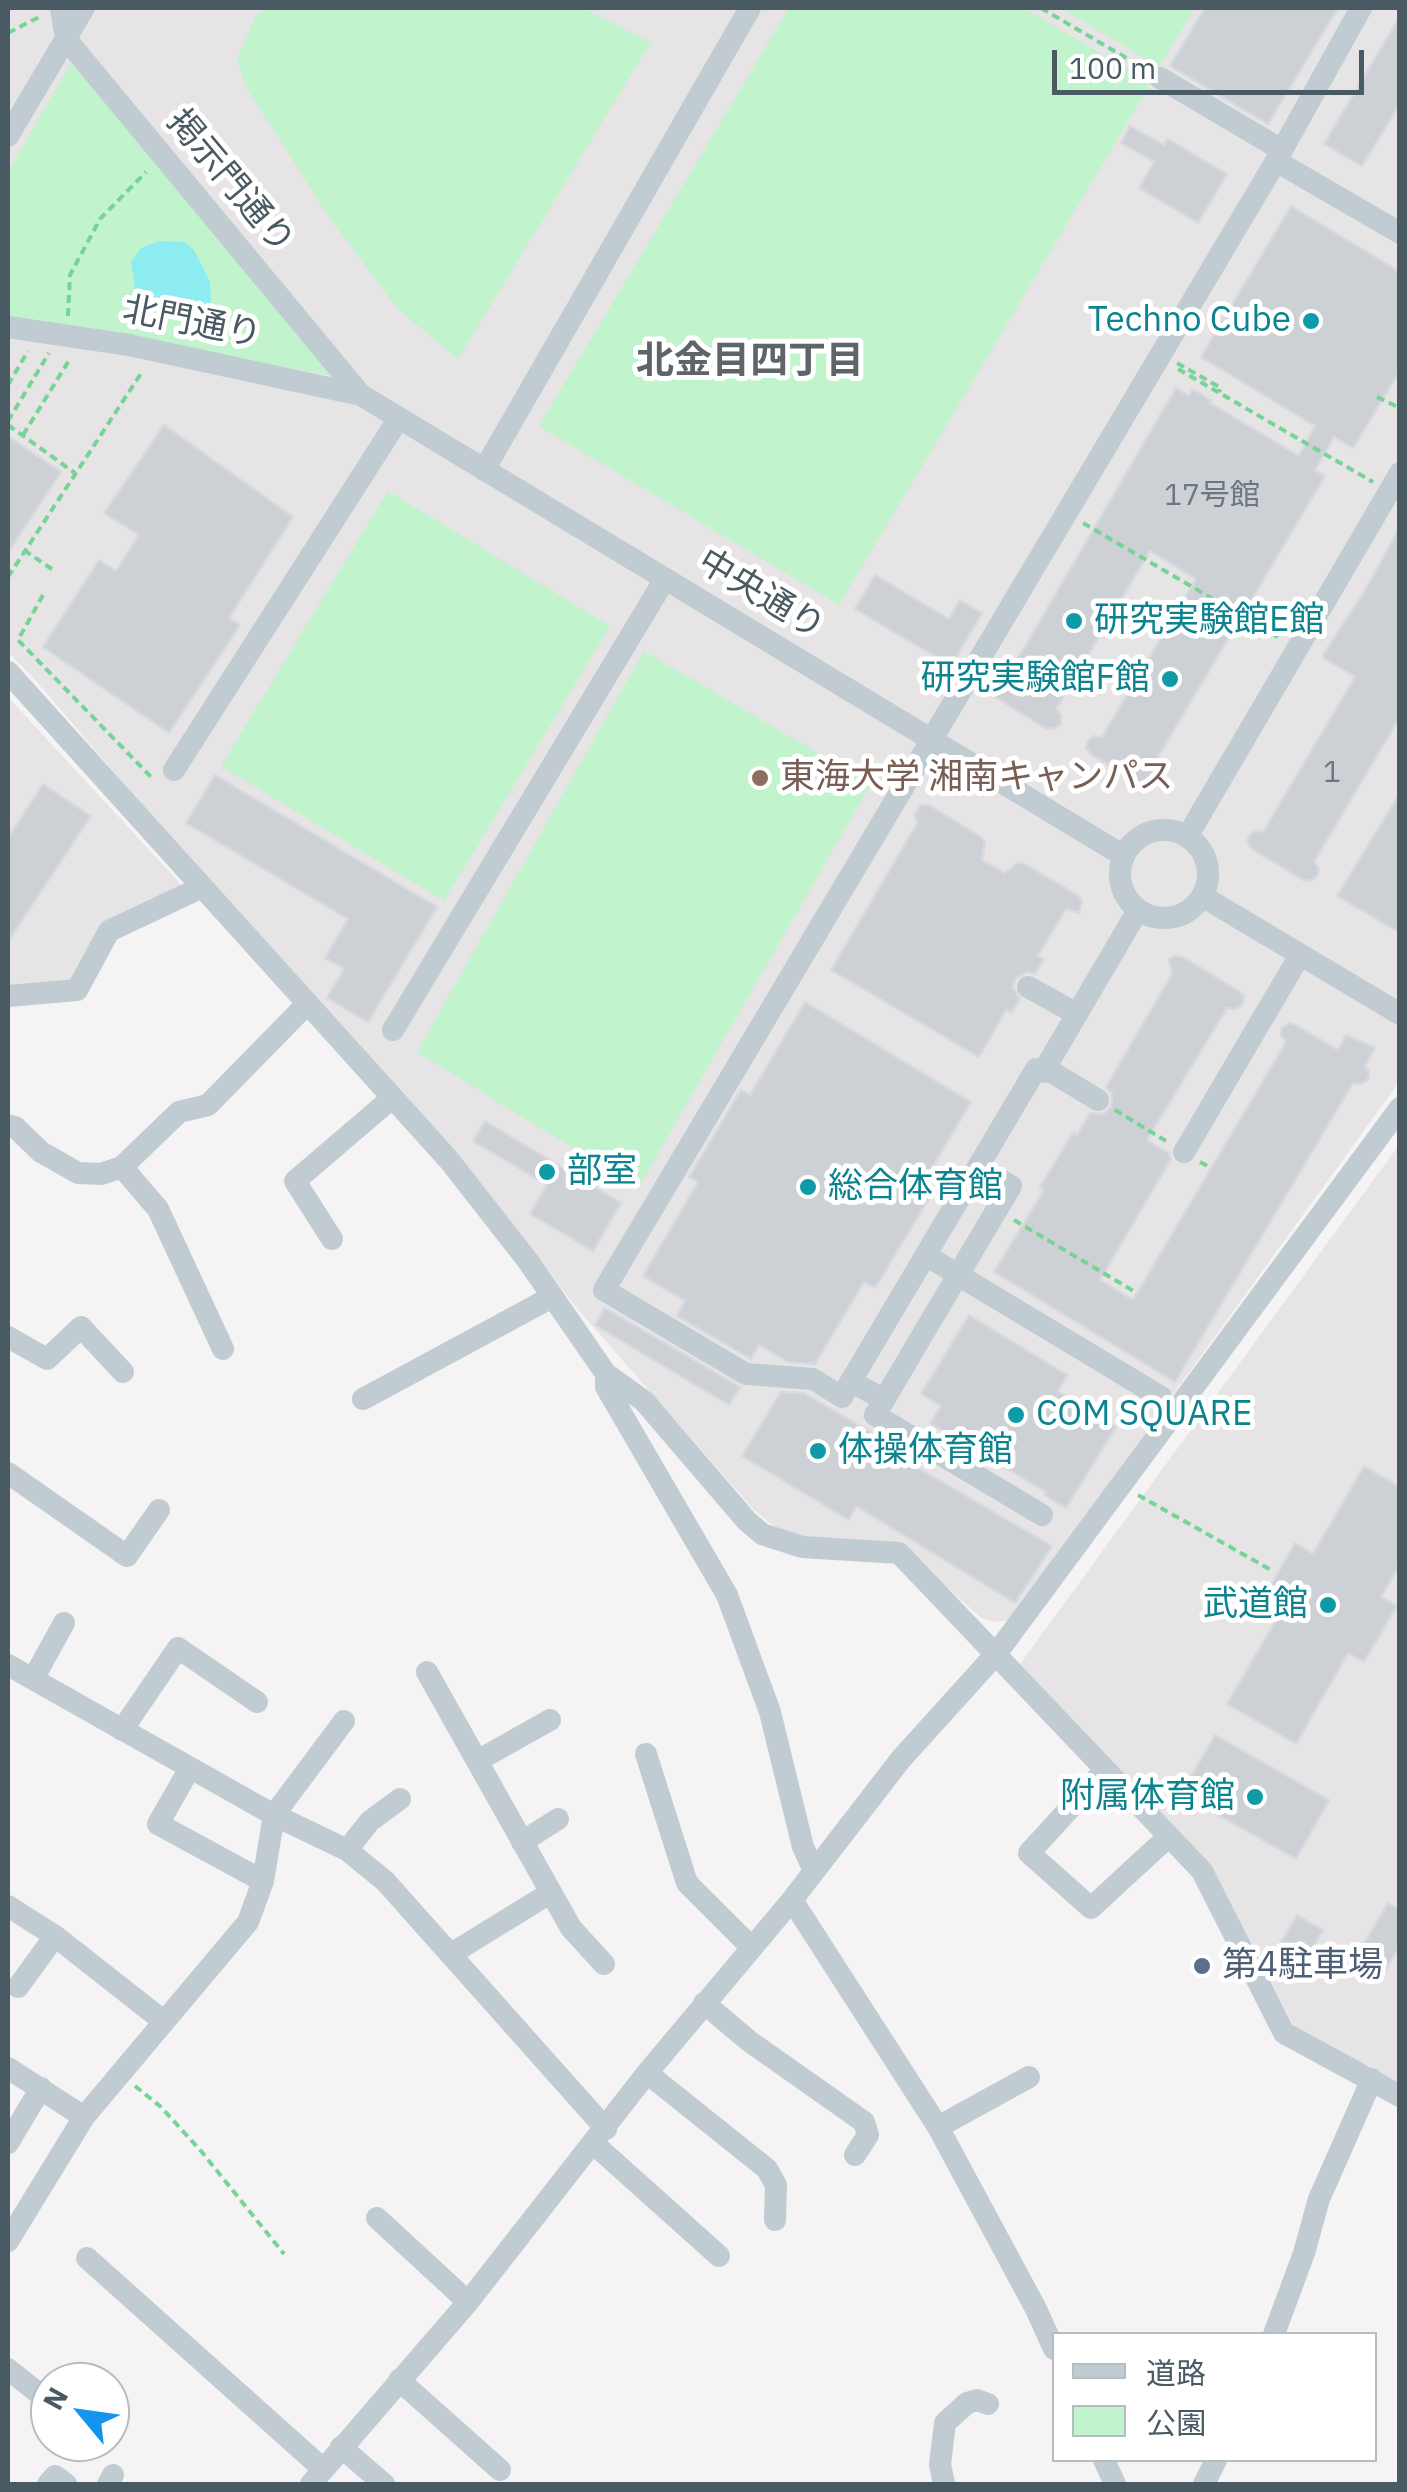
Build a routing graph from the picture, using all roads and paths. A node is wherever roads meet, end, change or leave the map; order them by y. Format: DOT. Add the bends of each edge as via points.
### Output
graph roads {
  1 [pos="84,8"];
  2 [pos="750,8"];
  3 [pos="1041,8"];
  4 [pos="1361,8"];
  5 [pos="51,12"];
  6 [pos="8,34"];
  7 [pos="66,39"];
  8 [pos="1160,78"];
  9 [pos="8,136"];
  10 [pos="1279,155"];
  11 [pos="163,156"];
  12 [pos="1400,233"];
  13 [pos="8,327"];
  14 [pos="40,332"];
  15 [pos="75,337"];
  16 [pos="156,350"];
  17 [pos="1168,360"];
  18 [pos="34,376"];
  19 [pos="8,385"];
  20 [pos="361,395"];
  21 [pos="1377,397"];
  22 [pos="1400,408"];
  23 [pos="399,418"];
  24 [pos="8,423"];
  25 [pos="22,435"];
  26 [pos="484,470"];
  27 [pos="75,472"];
  28 [pos="1400,473"];
  29 [pos="1373,482"];
  30 [pos="1066,513"];
  31 [pos="24,550"];
  32 [pos="56,572"];
  33 [pos="8,577"];
  34 [pos="665,578"];
  35 [pos="44,595"];
  36 [pos="1280,638"];
  37 [pos="8,672"];
  38 [pos="932,740"];
  39 [pos="174,770"];
  40 [pos="1187,836"];
  41 [pos="1124,856"];
  42 [pos="200,888"];
  43 [pos="1202,896"];
  44 [pos="1138,910"];
  45 [pos="1300,955"];
  46 [pos="1028,986"];
  47 [pos="8,996"];
  48 [pos="306,1005"];
  49 [pos="1077,1014"];
  50 [pos="1400,1014"];
  51 [pos="393,1030"];
  52 [pos="1045,1068"];
  53 [pos="392,1098"];
  54 [pos="1098,1100"];
  55 [pos="1400,1108"];
  56 [pos="8,1125"];
  57 [pos="1184,1152"];
  58 [pos="122,1166"];
  59 [pos="978,1167"];
  60 [pos="1211,1168"];
  61 [pos="997,1210"];
  62 [pos="332,1240"];
  63 [pos="926,1256"];
  64 [pos="958,1275"];
  65 [pos="1137,1293"];
  66 [pos="552,1297"];
  67 [pos="8,1337"];
  68 [pos="223,1349"];
  69 [pos="123,1372"];
  70 [pos="606,1374"];
  71 [pos="852,1380"];
  72 [pos="1161,1397"];
  73 [pos="363,1398"];
  74 [pos="884,1400"];
  75 [pos="8,1473"];
  76 [pos="1121,1485"];
  77 [pos="159,1510"];
  78 [pos="1042,1515"];
  79 [pos="1270,1570"];
  80 [pos="64,1623"];
  81 [pos="996,1654"];
  82 [pos="8,1665"];
  83 [pos="427,1672"];
  84 [pos="33,1680"];
  85 [pos="257,1702"];
  86 [pos="550,1720"];
  87 [pos="344,1722"];
  88 [pos="122,1730"];
  89 [pos="646,1754"];
  90 [pos="476,1761"];
  91 [pos="190,1768"];
  92 [pos="1104,1771"];
  93 [pos="400,1799"];
  94 [pos="274,1815"];
  95 [pos="558,1819"];
  96 [pos="1168,1836"];
  97 [pos="522,1842"];
  98 [pos="346,1850"];
  99 [pos="814,1871"];
  100 [pos="264,1881"];
  101 [pos="550,1893"];
  102 [pos="792,1900"];
  103 [pos="8,1906"];
  104 [pos="54,1936"];
  105 [pos="751,1947"];
  106 [pos="451,1954"];
  107 [pos="604,1964"];
  108 [pos="18,1986"];
  109 [pos="704,2002"];
  110 [pos="162,2020"];
  111 [pos="8,2068"];
  112 [pos="119,2073"];
  113 [pos="647,2073"];
  114 [pos="1029,2077"];
  115 [pos="1372,2079"];
  116 [pos="41,2088"];
  117 [pos="1400,2096"];
  118 [pos="84,2117"];
  119 [pos="938,2126"];
  120 [pos="600,2137"];
  121 [pos="8,2143"];
  122 [pos="855,2155"];
  123 [pos="377,2218"];
  124 [pos="774,2220"];
  125 [pos="8,2242"];
  126 [pos="284,2254"];
  127 [pos="718,2256"];
  128 [pos="87,2258"];
  129 [pos="468,2302"];
  130 [pos="1275,2332"];
  131 [pos="1052,2345"];
  132 [pos="399,2380"];
  133 [pos="988,2404"];
  134 [pos="340,2448"];
  135 [pos="500,2470"];
  136 [pos="317,2477"];
  137 [pos="48,2484"];
  138 [pos="66,2484"];
  139 [pos="384,2484"];
  140 [pos="944,2484"];
  1 -- 7 [label="street"];
  2 -- 26 [label="street"];
  3 -- 8 [label="path"];
  4 -- 10 [label="street"];
  5 -- 6 [label="path"];
  5 -- 7 [label="street"];
  7 -- 9 [label="street"];
  7 -- 11 [label="street, 掲示門通り"];
  8 -- 10 [label="street"];
  10 -- 12 [label="street"];
  10 -- 30 [label="street"];
  11 -- 15 [label="path" via="100,218 70,275"];
  11 -- 20 [label="street, 掲示門通り"];
  13 -- 14 [label="street, 北門通り"];
  14 -- 15 [label="street, 北門通り"];
  14 -- 19 [label="path"];
  15 -- 16 [label="street, 北門通り"];
  15 -- 25 [label="path"];
  16 -- 20 [label="street, 北門通り"];
  16 -- 27 [label="path"];
  17 -- 29 [label="path"];
  18 -- 24 [label="path"];
  20 -- 23 [label="street, 中央通り"];
  21 -- 22 [label="path"];
  23 -- 26 [label="street, 中央通り"];
  23 -- 39 [label="street"];
  24 -- 25 [label="path"];
  25 -- 27 [label="path"];
  26 -- 34 [label="street, 中央通り"];
  27 -- 31 [label="path"];
  28 -- 40 [label="street"];
  30 -- 36 [label="path"];
  30 -- 38 [label="street"];
  31 -- 32 [label="path"];
  31 -- 33 [label="path"];
  34 -- 38 [label="street, 中央通り"];
  34 -- 51 [label="street"];
  35 -- 39 [label="path" via="18,640 161,788"];
  37 -- 42 [label="street"];
  38 -- 41 [label="street, 中央通り"];
  38 -- 71 [label="street" via="604,1290 746,1374 813,1379 842,1396"];
  40 -- 41 [label="street" via="1154,831"];
  40 -- 43 [label="street" via="1208,870"];
  41 -- 44 [label="street" via="1122,890"];
  42 -- 47 [label="street" via="109,931 76,990"];
  42 -- 48 [label="street"];
  43 -- 44 [label="street" via="1169,918"];
  43 -- 45 [label="street"];
  44 -- 49 [label="street"];
  45 -- 50 [label="street"];
  45 -- 57 [label="street"];
  46 -- 49 [label="street"];
  48 -- 53 [label="street"];
  48 -- 58 [label="street" via="208,1105 179,1112"];
  49 -- 52 [label="street"];
  52 -- 54 [label="street"];
  52 -- 59 [label="street" via="1036,1069"];
  53 -- 62 [label="street" via="295,1181"];
  53 -- 66 [label="street" via="449,1160"];
  54 -- 57 [label="path"];
  55 -- 76 [label="street"];
  56 -- 58 [label="street" via="78,1174"];
  57 -- 60 [label="path"];
  58 -- 68 [label="street" via="158,1209"];
  59 -- 61 [label="street" via="1011,1186"];
  59 -- 63 [label="street"];
  61 -- 64 [label="street"];
  61 -- 65 [label="path"];
  63 -- 64 [label="street"];
  63 -- 71 [label="street"];
  64 -- 72 [label="street"];
  64 -- 74 [label="street"];
  66 -- 70 [label="street"];
  66 -- 73 [label="street"];
  67 -- 69 [label="street" via="47,1359 81,1327"];
  70 -- 81 [label="street" via="644,1402 762,1534 802,1548 898,1553"];
  70 -- 99 [label="street" via="606,1387 727,1595 770,1712 802,1847"];
  71 -- 74 [label="street"];
  74 -- 78 [label="street" via="875,1414"];
  75 -- 77 [label="street" via="127,1556"];
  76 -- 79 [label="path"];
  76 -- 81 [label="street"];
  80 -- 84 [label="street"];
  81 -- 92 [label="street"];
  81 -- 99 [label="street"];
  82 -- 84 [label="street"];
  83 -- 90 [label="street"];
  84 -- 88 [label="street"];
  85 -- 88 [label="street" via="226,1668 178,1648"];
  86 -- 90 [label="street"];
  87 -- 94 [label="street"];
  88 -- 91 [label="street"];
  89 -- 105 [label="street" via="687,1883"];
  90 -- 97 [label="street"];
  91 -- 94 [label="street"];
  91 -- 100 [label="street" via="158,1824"];
  92 -- 96 [label="street"];
  92 -- 96 [label="street" via="1029,1853 1092,1908"];
  93 -- 98 [label="street"];
  94 -- 98 [label="street"];
  94 -- 100 [label="street"];
  95 -- 97 [label="street"];
  96 -- 115 [label="street" via="1202,1871 1284,2033"];
  97 -- 101 [label="street"];
  98 -- 106 [label="street" via="385,1881"];
  99 -- 102 [label="street"];
  100 -- 110 [label="street" via="232,1944"];
  101 -- 106 [label="street"];
  101 -- 107 [label="street"];
  102 -- 105 [label="street"];
  102 -- 119 [label="street"];
  103 -- 104 [label="street"];
  104 -- 108 [label="street"];
  104 -- 110 [label="street"];
  105 -- 109 [label="street"];
  106 -- 120 [label="street"];
  109 -- 113 [label="street"];
  109 -- 122 [label="street" via="864,2122 868,2136"];
  110 -- 112 [label="street"];
  111 -- 116 [label="street"];
  112 -- 118 [label="street"];
  112 -- 126 [label="path" via="174,2122"];
  113 -- 120 [label="street"];
  113 -- 124 [label="street" via="767,2169 776,2185"];
  114 -- 119 [label="street"];
  115 -- 117 [label="street"];
  115 -- 130 [label="street" via="1319,2199"];
  116 -- 118 [label="street"];
  116 -- 121 [label="street"];
  118 -- 125 [label="street"];
  119 -- 131 [label="street"];
  120 -- 127 [label="street"];
  120 -- 129 [label="street"];
  123 -- 129 [label="street" via="387,2242"];
  128 -- 136 [label="street" via="123,2276"];
  129 -- 132 [label="street"];
  132 -- 134 [label="street"];
  132 -- 135 [label="street"];
  133 -- 140 [label="street" via="967,2403 944,2423"];
  134 -- 136 [label="street"];
  134 -- 139 [label="street"];
  137 -- 138 [label="street" via="56,2476"];
}
